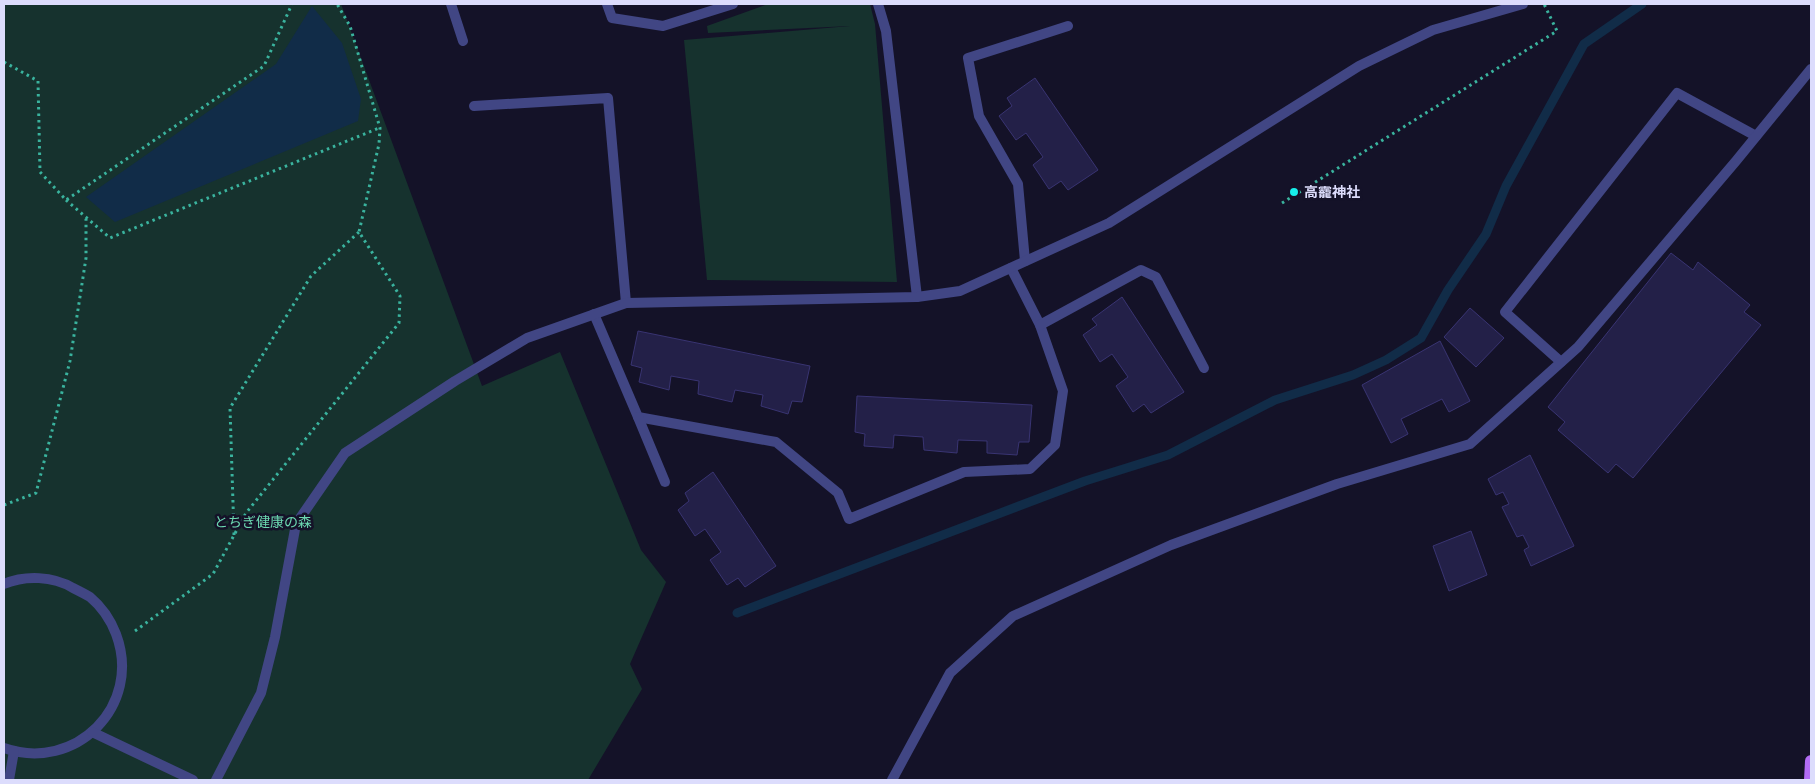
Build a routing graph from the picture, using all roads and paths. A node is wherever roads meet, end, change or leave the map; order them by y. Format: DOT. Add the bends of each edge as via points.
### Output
graph roads {
  1 [pos="292,4"];
  2 [pos="337,4"];
  3 [pos="451,4"];
  4 [pos="607,4"];
  5 [pos="733,4"];
  6 [pos="878,4"];
  7 [pos="1523,4"];
  8 [pos="1544,4"];
  9 [pos="1068,26"];
  10 [pos="464,41"];
  11 [pos="4,62"];
  12 [pos="1811,69"];
  13 [pos="474,106"];
  14 [pos="380,128"];
  15 [pos="1756,136"];
  16 [pos="66,200"];
  17 [pos="1282,203"];
  18 [pos="86,219"];
  19 [pos="359,232"];
  20 [pos="1026,261"];
  21 [pos="1011,268"];
  22 [pos="917,298"];
  23 [pos="626,303"];
  24 [pos="594,314"];
  25 [pos="1040,326"];
  26 [pos="1561,362"];
  27 [pos="1204,368"];
  28 [pos="638,417"];
  29 [pos="665,482"];
  30 [pos="4,505"];
  31 [pos="234,536"];
  32 [pos="4,584"];
  33 [pos="119,642"];
  34 [pos="92,732"];
  35 [pos="9,750"];
  36 [pos="1811,761"];
  37 [pos="9,780"];
  38 [pos="193,780"];
  39 [pos="216,780"];
  40 [pos="892,780"];
  41 [pos="1810,780"];
  1 -- 16 [label="path" via="264,66"];
  2 -- 14 [label="path" via="350,26"];
  3 -- 10 [label="street"];
  4 -- 5 [label="street" via="612,18 663,26"];
  6 -- 22 [label="street" via="886,30"];
  7 -- 20 [label="street" via="1433,30 1359,66 1109,224"];
  8 -- 17 [label="path" via="1557,31"];
  9 -- 20 [label="street" via="968,58 979,116 1018,184"];
  11 -- 16 [label="path" via="38,81 40,172"];
  12 -- 15 [label="street"];
  13 -- 23 [label="street" via="608,98"];
  14 -- 18 [label="path" via="110,238"];
  14 -- 19 [label="path"];
  15 -- 26 [label="street" via="1578,347"];
  15 -- 26 [label="street" via="1677,93 1505,312"];
  16 -- 18 [label="path"];
  18 -- 30 [label="path" via="86,258 70,361 36,494"];
  19 -- 31 [label="path" via="311,276 230,408"];
  19 -- 31 [label="path" via="400,296 399,324 246,513"];
  20 -- 21 [label="street"];
  21 -- 22 [label="street" via="960,291"];
  21 -- 25 [label="street"];
  22 -- 23 [label="street"];
  23 -- 24 [label="street"];
  24 -- 28 [label="street"];
  24 -- 39 [label="street" via="527,338 345,453 296,524 261,693"];
  25 -- 27 [label="street" via="1141,270 1156,276"];
  25 -- 28 [label="street" via="1063,391 1055,445 1030,469 964,472 849,519 838,493 776,442"];
  26 -- 40 [label="street" via="1470,444 1337,484 1171,545 1013,616 950,673"];
  28 -- 29 [label="street"];
  31 -- 33 [label="path" via="213,574"];
  32 -- 33 [label="street" via="24,578 40,578 67,584 90,597 103,611"];
  33 -- 34 [label="street" via="122,674 118,691 112,707"];
  34 -- 35 [label="street" via="62,750 31,754"];
  34 -- 38 [label="street"];
  35 -- 37 [label="street"];
  36 -- 41 [label="main road"];
}
